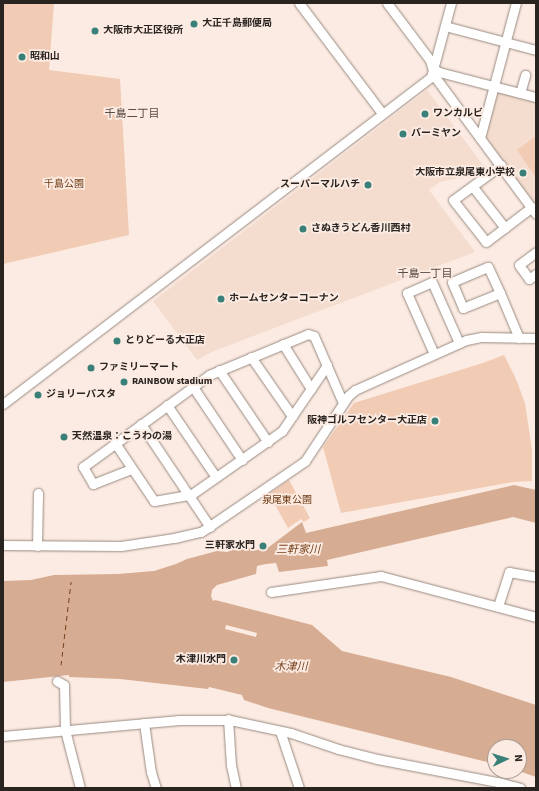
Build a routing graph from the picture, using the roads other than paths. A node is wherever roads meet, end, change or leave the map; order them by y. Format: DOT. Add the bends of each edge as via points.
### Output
graph roads {
  1 [pos="299,3"];
  2 [pos="387,3"];
  3 [pos="451,3"];
  4 [pos="516,3"];
  5 [pos="445,26"];
  6 [pos="506,42"];
  7 [pos="536,50"];
  8 [pos="434,68"];
  9 [pos="525,75"];
  10 [pos="494,86"];
  11 [pos="520,93"];
  12 [pos="536,97"];
  13 [pos="382,113"];
  14 [pos="480,138"];
  15 [pos="501,165"];
  16 [pos="473,187"];
  17 [pos="534,211"];
  18 [pos="505,228"];
  19 [pos="536,252"];
  20 [pos="536,274"];
  21 [pos="500,293"];
  22 [pos="519,338"];
  23 [pos="536,338"];
  24 [pos="459,342"];
  25 [pos="283,344"];
  26 [pos="434,354"];
  27 [pos="251,357"];
  28 [pos="327,365"];
  29 [pos="219,370"];
  30 [pos="192,387"];
  31 [pos="311,389"];
  32 [pos="344,403"];
  33 [pos="3,404"];
  34 [pos="167,406"];
  35 [pos="292,416"];
  36 [pos="141,424"];
  37 [pos="268,442"];
  38 [pos="115,443"];
  39 [pos="242,460"];
  40 [pos="131,469"];
  41 [pos="216,478"];
  42 [pos="38,493"];
  43 [pos="188,495"];
  44 [pos="210,527"];
  45 [pos="3,545"];
  46 [pos="37,546"];
  47 [pos="536,577"];
  48 [pos="271,592"];
  49 [pos="498,606"];
  50 [pos="536,616"];
  51 [pos="57,681"];
  52 [pos="228,720"];
  53 [pos="144,723"];
  54 [pos="65,730"];
  55 [pos="280,731"];
  56 [pos="3,736"];
  57 [pos="80,788"];
  58 [pos="156,788"];
  59 [pos="236,788"];
  60 [pos="299,788"];
  61 [pos="520,788"];
  1 -- 13 [label="street"];
  2 -- 8 [label="street"];
  3 -- 5 [label="street"];
  4 -- 6 [label="street"];
  5 -- 6 [label="street"];
  5 -- 8 [label="street"];
  6 -- 7 [label="street"];
  6 -- 10 [label="street"];
  8 -- 10 [label="street" via="439,72"];
  8 -- 13 [label="street" via="431,76"];
  8 -- 14 [label="street" via="435,78"];
  9 -- 11 [label="street"];
  10 -- 11 [label="street"];
  10 -- 14 [label="street"];
  11 -- 12 [label="street"];
  13 -- 33 [label="street"];
  14 -- 15 [label="street"];
  15 -- 16 [label="street"];
  15 -- 17 [label="street"];
  16 -- 18 [label="street"];
  16 -- 18 [label="street" via="454,200 486,242"];
  17 -- 18 [label="street"];
  19 -- 20 [label="street" via="519,265 529,279"];
  21 -- 21 [label="street" via="463,308 452,282 488,266"];
  21 -- 22 [label="street"];
  22 -- 23 [label="street"];
  22 -- 24 [label="street" via="481,337"];
  24 -- 26 [label="street"];
  24 -- 26 [label="street" via="432,282 407,293"];
  25 -- 27 [label="street"];
  25 -- 28 [label="street" via="312,334"];
  25 -- 31 [label="street"];
  26 -- 32 [label="street" via="362,385 348,396"];
  27 -- 29 [label="street"];
  27 -- 35 [label="street"];
  28 -- 31 [label="street"];
  28 -- 32 [label="street"];
  29 -- 30 [label="street"];
  29 -- 37 [label="street"];
  30 -- 34 [label="street"];
  30 -- 39 [label="street"];
  31 -- 35 [label="street"];
  32 -- 44 [label="street" via="305,461"];
  34 -- 36 [label="street"];
  34 -- 41 [label="street"];
  35 -- 37 [label="street" via="286,427"];
  36 -- 38 [label="street"];
  36 -- 43 [label="street"];
  37 -- 39 [label="street"];
  38 -- 40 [label="street"];
  38 -- 40 [label="street" via="83,467 93,484"];
  39 -- 41 [label="street"];
  40 -- 43 [label="street" via="154,501"];
  41 -- 43 [label="street"];
  42 -- 46 [label="street"];
  43 -- 44 [label="street"];
  44 -- 46 [label="street" via="201,532 174,538 121,546"];
  45 -- 46 [label="street"];
  47 -- 49 [label="street" via="509,572"];
  48 -- 49 [label="street" via="381,576"];
  49 -- 50 [label="street"];
  51 -- 54 [label="street" via="64,685"];
  52 -- 53 [label="street"];
  52 -- 55 [label="street"];
  52 -- 59 [label="street" via="231,765"];
  53 -- 54 [label="street"];
  53 -- 58 [label="street" via="151,772"];
  54 -- 56 [label="street"];
  54 -- 57 [label="street"];
  55 -- 60 [label="street"];
  55 -- 61 [label="street" via="365,756"];
}
